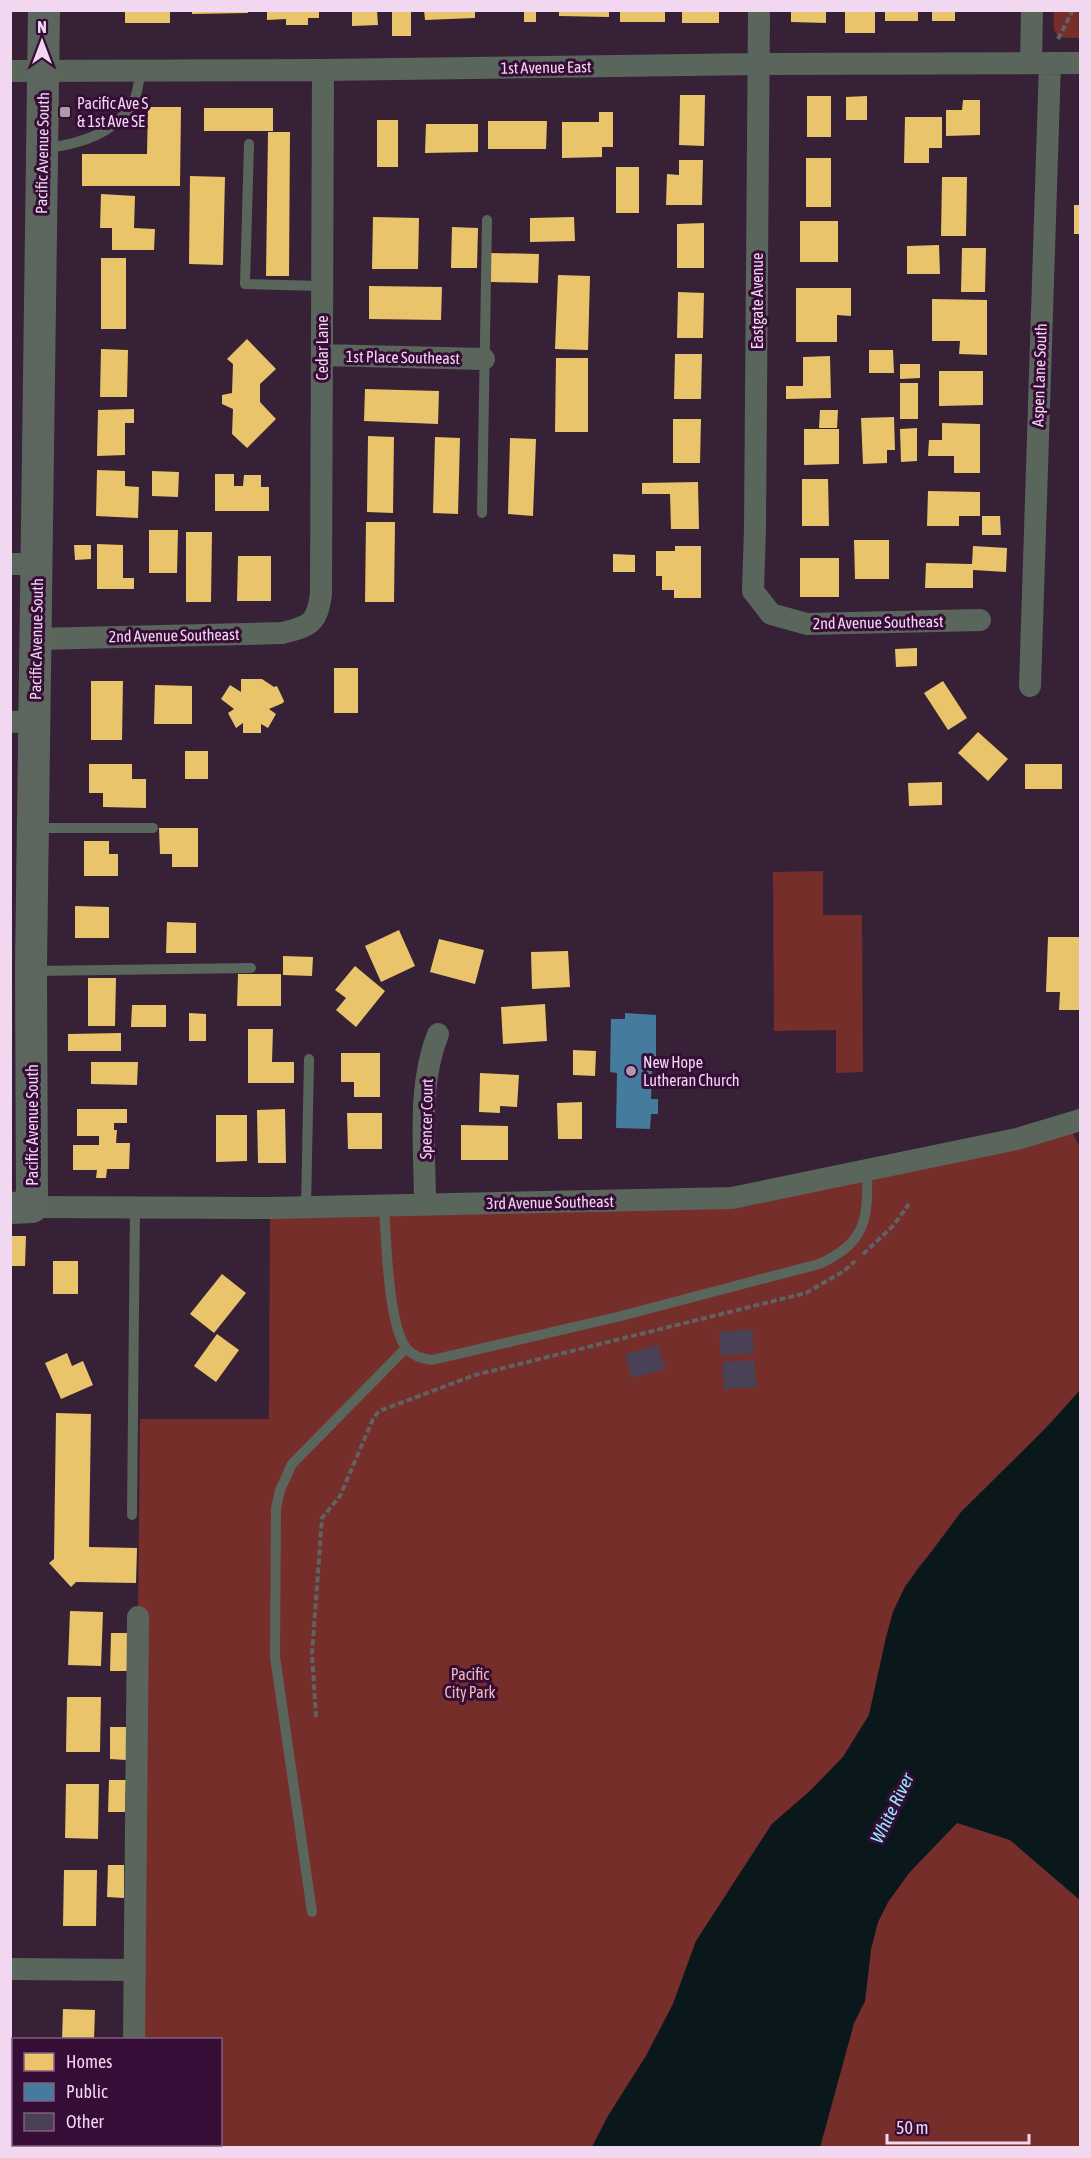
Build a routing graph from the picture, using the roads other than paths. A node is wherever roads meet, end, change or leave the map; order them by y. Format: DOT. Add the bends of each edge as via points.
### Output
graph roads {
  1 [pos="44,10"];
  2 [pos="759,10"];
  3 [pos="1032,10"];
  4 [pos="1041,63"];
  5 [pos="1080,63"];
  6 [pos="759,64"];
  7 [pos="44,70"];
  8 [pos="141,70"];
  9 [pos="323,70"];
  10 [pos="10,71"];
  11 [pos="249,144"];
  12 [pos="42,149"];
  13 [pos="487,220"];
  14 [pos="322,286"];
  15 [pos="322,355"];
  16 [pos="484,358"];
  17 [pos="482,513"];
  18 [pos="23,564"];
  19 [pos="753,591"];
  20 [pos="980,620"];
  21 [pos="310,623"];
  22 [pos="36,639"];
  23 [pos="1030,686"];
  24 [pos="23,721"];
  25 [pos="33,828"];
  26 [pos="153,828"];
  27 [pos="24,967"];
  28 [pos="251,968"];
  29 [pos="438,1034"];
  30 [pos="309,1059"];
  31 [pos="1080,1120"];
  32 [pos="867,1170"];
  33 [pos="425,1205"];
  34 [pos="384,1206"];
  35 [pos="21,1207"];
  36 [pos="135,1208"];
  37 [pos="306,1208"];
  38 [pos="406,1348"];
  39 [pos="132,1515"];
  40 [pos="138,1617"];
  41 [pos="312,1912"];
  42 [pos="10,1969"];
  43 [pos="135,1970"];
  44 [pos="134,2038"];
  1 -- 7 [label="street, Pacific Avenue South"];
  2 -- 6 [label="street, Eastgate Avenue"];
  3 -- 4 [label="street, Aspen Lane South"];
  4 -- 5 [label="street, 1st Avenue East"];
  4 -- 6 [label="street, 1st Avenue East"];
  4 -- 23 [label="street, Aspen Lane South"];
  6 -- 9 [label="street, 1st Avenue East"];
  6 -- 19 [label="street, Eastgate Avenue"];
  7 -- 8 [label="street, 1st Avenue East"];
  7 -- 10 [label="street, 1st Avenue East"];
  7 -- 12 [label="street, Pacific Avenue South"];
  8 -- 9 [label="street, 1st Avenue East"];
  8 -- 12 [label="lane" via="135,96 125,115 94,138"];
  9 -- 14 [label="street, Cedar Lane"];
  11 -- 14 [label="lane" via="245,284"];
  12 -- 18 [label="street, Pacific Avenue South"];
  13 -- 16 [label="lane"];
  14 -- 15 [label="street, Cedar Lane"];
  15 -- 16 [label="street, 1st Place Southeast"];
  15 -- 21 [label="street, Cedar Lane" via="321,594 318,613"];
  16 -- 17 [label="lane"];
  18 -- 22 [label="street, Pacific Avenue South"];
  19 -- 20 [label="street, 2nd Avenue Southeast" via="771,614 807,624"];
  21 -- 22 [label="street, 2nd Avenue Southeast" via="282,633"];
  22 -- 24 [label="street, Pacific Avenue South"];
  24 -- 25 [label="street, Pacific Avenue South"];
  25 -- 26 [label="lane"];
  25 -- 27 [label="street, Pacific Avenue South"];
  27 -- 28 [label="lane"];
  27 -- 35 [label="street, Pacific Avenue South"];
  29 -- 33 [label="street, Spencer Court" via="425,1080"];
  30 -- 37 [label="lane"];
  31 -- 32 [label="street, 3rd Avenue Southeast" via="1017,1139"];
  32 -- 33 [label="street, 3rd Avenue Southeast" via="732,1198"];
  32 -- 38 [label="lane" via="868,1201 858,1237 848,1248 819,1264 461,1355 422,1359"];
  33 -- 34 [label="street, 3rd Avenue Southeast"];
  34 -- 37 [label="street, 3rd Avenue Southeast"];
  34 -- 38 [label="lane" via="393,1313"];
  35 -- 36 [label="street, 3rd Avenue Southeast"];
  36 -- 37 [label="street, 3rd Avenue Southeast"];
  36 -- 39 [label="lane"];
  38 -- 41 [label="lane" via="292,1464 276,1508 275,1657"];
  40 -- 43 [label="street"];
  42 -- 43 [label="street"];
  43 -- 44 [label="street"];
}
